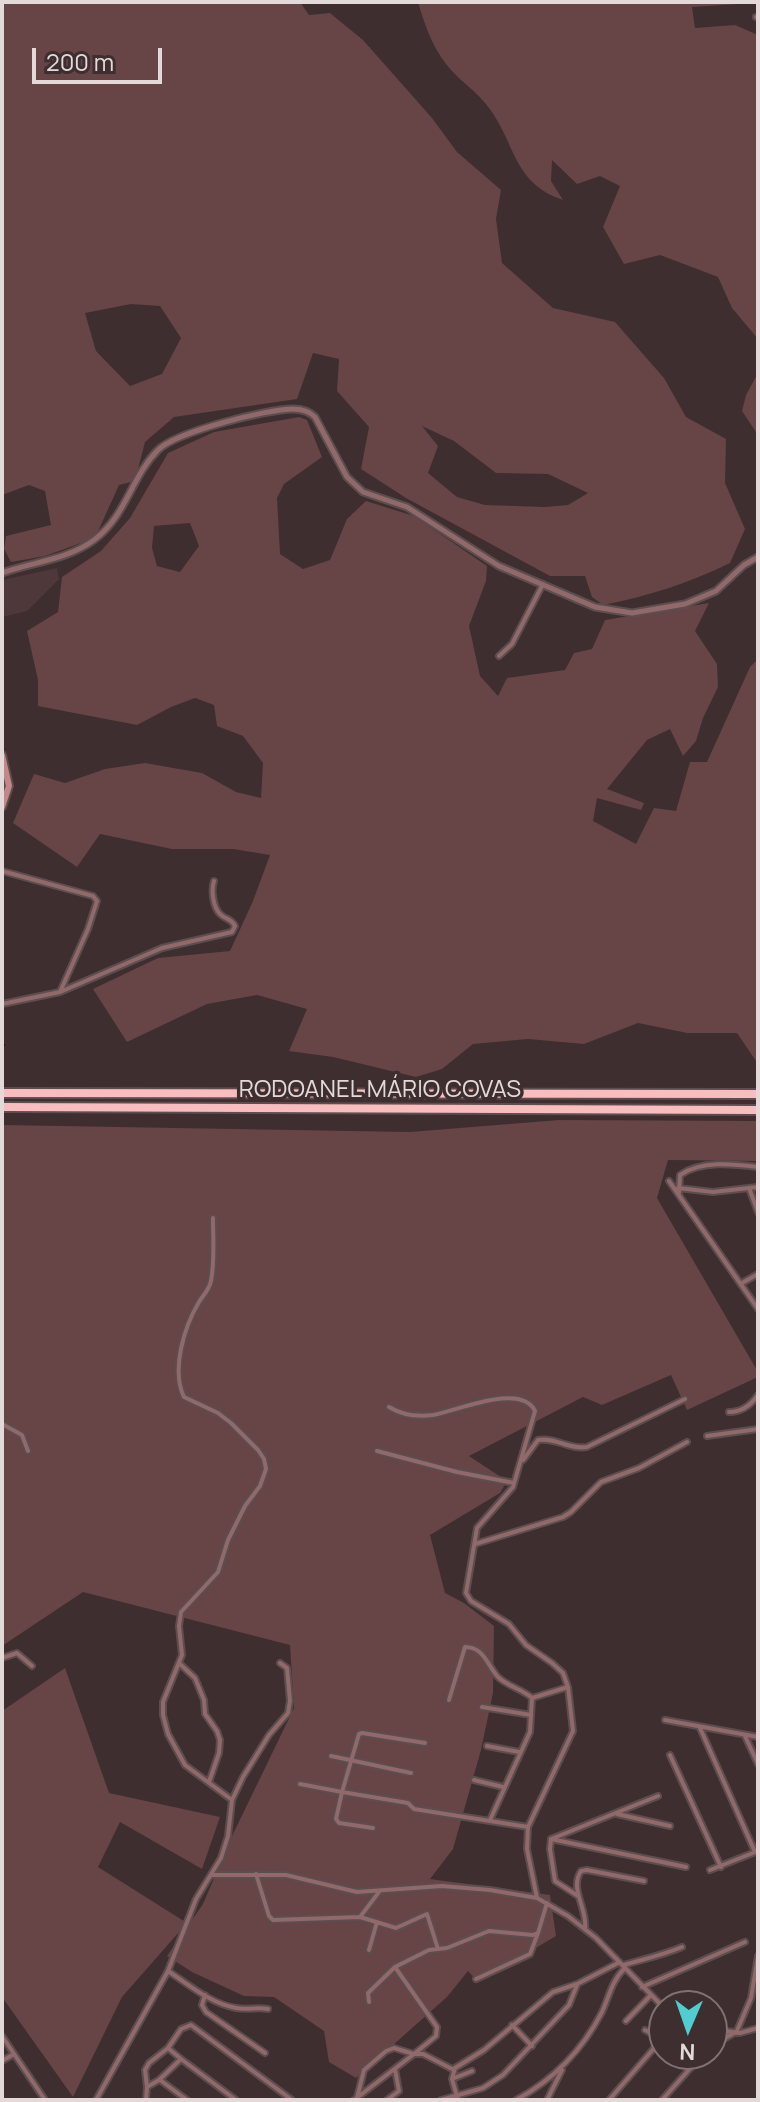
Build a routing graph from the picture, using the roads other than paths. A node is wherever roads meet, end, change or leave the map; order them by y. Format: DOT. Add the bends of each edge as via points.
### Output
graph roads {
  1 [pos="758,557"];
  2 [pos="2,573"];
  3 [pos="543,584"];
  4 [pos="499,656"];
  5 [pos="2,755"];
  6 [pos="2,807"];
  7 [pos="2,871"];
  8 [pos="214,881"];
  9 [pos="60,992"];
  10 [pos="2,1004"];
  11 [pos="2,1093"];
  12 [pos="758,1094"];
  13 [pos="2,1107"];
  14 [pos="758,1110"];
  15 [pos="758,1167"];
  16 [pos="669,1181"];
  17 [pos="758,1187"];
  18 [pos="678,1188"];
  19 [pos="749,1188"];
  20 [pos="679,1196"];
  21 [pos="758,1212"];
  22 [pos="213,1218"];
  23 [pos="758,1274"];
  24 [pos="742,1283"];
  25 [pos="758,1309"];
  26 [pos="758,1395"];
  27 [pos="685,1399"];
  28 [pos="389,1407"];
  29 [pos="729,1412"];
  30 [pos="2,1424"];
  31 [pos="758,1429"];
  32 [pos="707,1436"];
  33 [pos="687,1442"];
  34 [pos="28,1451"];
  35 [pos="377,1451"];
  36 [pos="521,1462"];
  37 [pos="514,1483"];
  38 [pos="475,1544"];
  39 [pos="2,1658"];
  40 [pos="280,1663"];
  41 [pos="180,1664"];
  42 [pos="32,1666"];
  43 [pos="568,1687"];
  44 [pos="532,1698"];
  45 [pos="449,1700"];
  46 [pos="482,1707"];
  47 [pos="531,1715"];
  48 [pos="665,1720"];
  49 [pos="700,1728"];
  50 [pos="745,1736"];
  51 [pos="758,1737"];
  52 [pos="425,1743"];
  53 [pos="487,1746"];
  54 [pos="519,1752"];
  55 [pos="670,1755"];
  56 [pos="331,1756"];
  57 [pos="351,1761"];
  58 [pos="758,1764"];
  59 [pos="411,1773"];
  60 [pos="474,1780"];
  61 [pos="209,1783"];
  62 [pos="300,1784"];
  63 [pos="503,1787"];
  64 [pos="342,1792"];
  65 [pos="658,1796"];
  66 [pos="232,1800"];
  67 [pos="614,1813"];
  68 [pos="490,1820"];
  69 [pos="670,1826"];
  70 [pos="528,1827"];
  71 [pos="373,1828"];
  72 [pos="551,1839"];
  73 [pos="756,1852"];
  74 [pos="686,1867"];
  75 [pos="721,1867"];
  76 [pos="710,1870"];
  77 [pos="256,1874"];
  78 [pos="211,1875"];
  79 [pos="644,1881"];
  80 [pos="379,1892"];
  81 [pos="579,1896"];
  82 [pos="537,1898"];
  83 [pos="547,1903"];
  84 [pos="360,1917"];
  85 [pos="377,1922"];
  86 [pos="585,1929"];
  87 [pos="538,1933"];
  88 [pos="745,1942"];
  89 [pos="682,1947"];
  90 [pos="438,1949"];
  91 [pos="369,1950"];
  92 [pos="758,1956"];
  93 [pos="622,1965"];
  94 [pos="395,1967"];
  95 [pos="168,1971"];
  96 [pos="476,1979"];
  97 [pos="577,1984"];
  98 [pos="642,1987"];
  99 [pos="648,1992"];
  100 [pos="205,1995"];
  101 [pos="648,1998"];
  102 [pos="369,2002"];
  103 [pos="268,2009"];
  104 [pos="626,2021"];
  105 [pos="512,2025"];
  106 [pos="758,2028"];
  107 [pos="645,2030"];
  108 [pos="648,2032"];
  109 [pos="728,2032"];
  110 [pos="736,2033"];
  111 [pos="2,2036"];
  112 [pos="728,2037"];
  113 [pos="532,2046"];
  114 [pos="168,2048"];
  115 [pos="265,2053"];
  116 [pos="14,2054"];
  117 [pos="414,2054"];
  118 [pos="648,2056"];
  119 [pos="181,2059"];
  120 [pos="2,2061"];
  121 [pos="562,2067"];
  122 [pos="395,2069"];
  123 [pos="454,2070"];
  124 [pos="687,2070"];
  125 [pos="472,2071"];
  126 [pos="452,2079"];
  127 [pos="159,2080"];
  128 [pos="147,2087"];
  129 [pos="457,2098"];
  130 [pos="355,2099"];
  131 [pos="45,2100"];
  132 [pos="96,2100"];
  133 [pos="146,2100"];
  134 [pos="187,2100"];
  135 [pos="236,2100"];
  136 [pos="292,2100"];
  137 [pos="387,2100"];
  138 [pos="441,2100"];
  139 [pos="516,2100"];
  140 [pos="547,2100"];
  141 [pos="609,2100"];
  142 [pos="662,2100"];
  1 -- 3 [label="street" via="713,593 643,612 595,607"];
  2 -- 3 [label="street" via="64,555 95,539 115,521 150,461 168,443 295,409 315,417 347,477 363,492 409,508 488,560"];
  3 -- 4 [label="street" via="512,644"];
  5 -- 6 [label="main road" via="9,786"];
  7 -- 9 [label="street" via="96,897"];
  8 -- 9 [label="street" via="218,911 233,921 232,932 162,948"];
  9 -- 10 [label="street"];
  11 -- 12 [label="highway, RODOANEL MÁRIO COVAS"];
  13 -- 14 [label="highway, RODOANEL MÁRIO COVAS"];
  15 -- 18 [label="street" via="691,1169 680,1175"];
  16 -- 20 [label="street"];
  17 -- 19 [label="street"];
  18 -- 19 [label="street"];
  18 -- 20 [label="street"];
  19 -- 21 [label="street"];
  20 -- 24 [label="street"];
  22 -- 41 [label="street" via="211,1282 184,1339 181,1391 246,1436 266,1469 228,1540 218,1572 181,1612"];
  23 -- 24 [label="street"];
  24 -- 25 [label="street"];
  26 -- 29 [label="street" via="751,1405"];
  27 -- 36 [label="street" via="580,1449 538,1440"];
  28 -- 36 [label="street" via="430,1416 521,1399 535,1411"];
  30 -- 34 [label="street" via="22,1435"];
  31 -- 32 [label="street"];
  33 -- 38 [label="street" via="601,1482 563,1517"];
  35 -- 37 [label="street"];
  36 -- 37 [label="street"];
  37 -- 38 [label="street" via="480,1522"];
  38 -- 43 [label="street" via="466,1593 471,1601 509,1624 526,1645 563,1673"];
  39 -- 42 [label="street" via="17,1653"];
  40 -- 66 [label="street" via="287,1668 288,1713"];
  41 -- 61 [label="street" via="195,1678 205,1714 220,1740"];
  41 -- 61 [label="street" via="166,1691 163,1715 185,1765"];
  43 -- 44 [label="street"];
  43 -- 70 [label="street" via="573,1731"];
  44 -- 45 [label="street" via="499,1678 481,1652 465,1647"];
  44 -- 47 [label="street"];
  46 -- 47 [label="street"];
  47 -- 54 [label="street" via="530,1732"];
  48 -- 49 [label="street"];
  49 -- 50 [label="street"];
  49 -- 73 [label="street"];
  50 -- 51 [label="street"];
  50 -- 58 [label="street"];
  52 -- 57 [label="street" via="362,1733"];
  53 -- 54 [label="street"];
  54 -- 63 [label="street"];
  55 -- 75 [label="street"];
  56 -- 57 [label="street"];
  57 -- 59 [label="street"];
  57 -- 64 [label="street"];
  60 -- 63 [label="street"];
  61 -- 66 [label="street"];
  62 -- 64 [label="street"];
  63 -- 68 [label="street"];
  64 -- 68 [label="street"];
  64 -- 71 [label="street" via="339,1823"];
  65 -- 67 [label="street"];
  66 -- 78 [label="street" via="225,1848"];
  67 -- 69 [label="street"];
  67 -- 72 [label="street"];
  68 -- 70 [label="street"];
  70 -- 82 [label="street"];
  72 -- 74 [label="street"];
  72 -- 81 [label="street" via="555,1881"];
  73 -- 75 [label="street"];
  75 -- 76 [label="street"];
  77 -- 78 [label="street"];
  77 -- 80 [label="street"];
  77 -- 84 [label="street" via="273,1920"];
  78 -- 95 [label="street"];
  79 -- 81 [label="street" via="581,1871"];
  80 -- 82 [label="street" via="454,1887"];
  80 -- 84 [label="street"];
  81 -- 86 [label="street"];
  82 -- 83 [label="street"];
  83 -- 86 [label="street"];
  83 -- 87 [label="street"];
  84 -- 85 [label="street"];
  85 -- 90 [label="street" via="396,1928 427,1914"];
  85 -- 91 [label="street"];
  86 -- 93 [label="street"];
  87 -- 90 [label="street" via="489,1931"];
  87 -- 96 [label="street" via="530,1954"];
  88 -- 98 [label="street"];
  89 -- 93 [label="street"];
  90 -- 94 [label="street"];
  92 -- 110 [label="street" via="751,1998"];
  93 -- 97 [label="street"];
  93 -- 98 [label="street"];
  93 -- 121 [label="street" via="594,2026"];
  94 -- 102 [label="street" via="368,1993"];
  94 -- 117 [label="street" via="437,2027 436,2036"];
  95 -- 100 [label="street"];
  95 -- 132 [label="street"];
  97 -- 105 [label="street" via="553,1992"];
  97 -- 113 [label="street" via="569,2005"];
  98 -- 99 [label="street"];
  100 -- 103 [label="street" via="236,2008"];
  100 -- 115 [label="street" via="206,2012"];
  101 -- 104 [label="street"];
  105 -- 113 [label="street"];
  105 -- 123 [label="street"];
  106 -- 110 [label="street"];
  107 -- 108 [label="street"];
  109 -- 110 [label="street"];
  110 -- 112 [label="street"];
  111 -- 116 [label="street"];
  113 -- 129 [label="street" via="493,2082"];
  114 -- 119 [label="street"];
  114 -- 128 [label="street" via="145,2070"];
  114 -- 136 [label="street" via="181,2029 191,2025"];
  116 -- 120 [label="street"];
  116 -- 131 [label="street"];
  117 -- 122 [label="street"];
  117 -- 123 [label="street"];
  117 -- 130 [label="street" via="386,2051 364,2070"];
  118 -- 141 [label="street"];
  119 -- 127 [label="street"];
  119 -- 135 [label="street"];
  121 -- 139 [label="street"];
  121 -- 140 [label="street"];
  122 -- 130 [label="street"];
  122 -- 137 [label="street" via="399,2091"];
  123 -- 126 [label="street"];
  124 -- 142 [label="street"];
  125 -- 126 [label="street"];
  126 -- 129 [label="street"];
  127 -- 128 [label="street"];
  127 -- 134 [label="street"];
  128 -- 133 [label="street"];
  129 -- 138 [label="street"];
}
